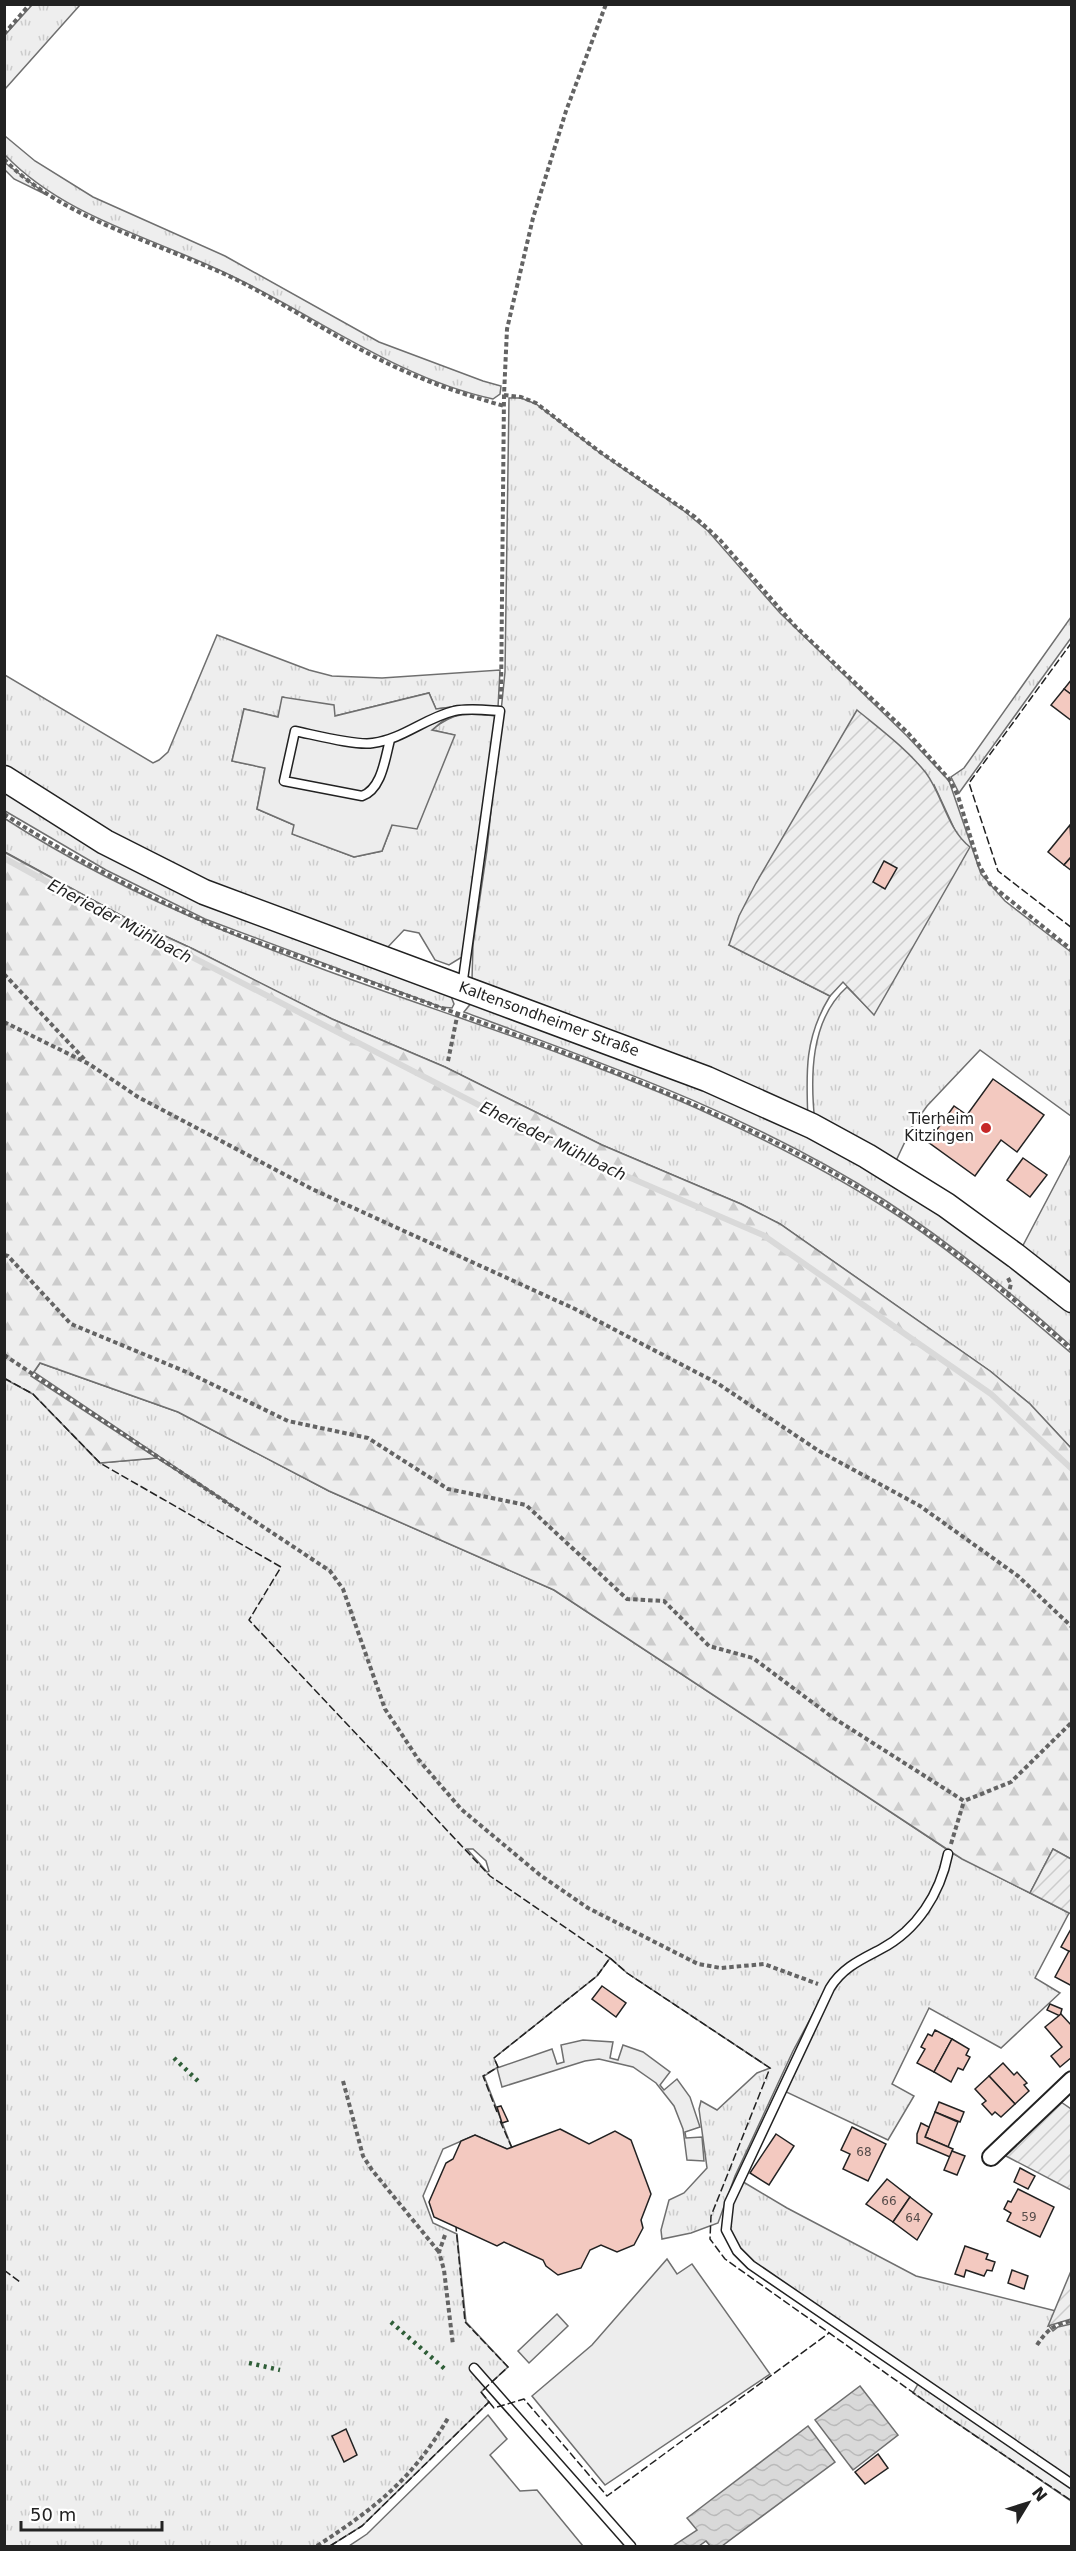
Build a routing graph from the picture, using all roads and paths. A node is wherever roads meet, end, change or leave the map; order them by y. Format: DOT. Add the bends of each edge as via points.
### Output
graph roads {
  1 [pos="30,4"];
  2 [pos="606,4"];
  3 [pos="4,34"];
  4 [pos="4,159"];
  5 [pos="504,395"];
  6 [pos="504,406"];
  7 [pos="500,711"];
  8 [pos="390,740"];
  9 [pos="4,778"];
  10 [pos="4,814"];
  11 [pos="1071,950"];
  12 [pos="4,974"];
  13 [pos="462,987"];
  14 [pos="458,1013"];
  15 [pos="4,1022"];
  16 [pos="448,1061"];
  17 [pos="89,1064"];
  18 [pos="4,1255"];
  19 [pos="1071,1300"];
  20 [pos="1071,1350"];
  21 [pos="4,1355"];
  22 [pos="1071,1628"];
  23 [pos="1071,1722"];
  24 [pos="964,1802"];
  25 [pos="948,1854"];
  26 [pos="830,1988"];
  27 [pos="1071,2080"];
  28 [pos="343,2081"];
  29 [pos="991,2157"];
  30 [pos="445,2235"];
  31 [pos="439,2252"];
  32 [pos="1071,2321"];
  33 [pos="453,2344"];
  34 [pos="1037,2345"];
  35 [pos="474,2368"];
  36 [pos="448,2418"];
  37 [pos="1071,2484"];
  38 [pos="318,2547"];
  39 [pos="631,2547"];
  1 -- 3 [label="path"];
  2 -- 5 [label="path" via="566,111 533,218 507,329"];
  4 -- 6 [label="path" via="87,216 235,279 391,365"];
  5 -- 6 [label="path"];
  5 -- 11 [label="path" via="536,403 695,517 720,540 794,625 908,733 949,778 979,866 990,884"];
  6 -- 7 [label="path"];
  7 -- 8 [label="lane" via="455,711"];
  7 -- 13 [label="lane"];
  8 -- 8 [label="lane" via="370,744 296,731 284,782 362,796 376,784"];
  9 -- 13 [label="main road, Kaltensondheimer Straße" via="105,842 204,892"];
  10 -- 14 [label="path" via="104,873 204,921"];
  12 -- 17 [label="path"];
  13 -- 14 [label="path"];
  13 -- 19 [label="main road, Kaltensondheimer Straße" via="707,1079 812,1126 946,1205"];
  14 -- 16 [label="path"];
  14 -- 20 [label="path" via="692,1104 810,1159 884,1203 1008,1295"];
  15 -- 17 [label="path"];
  17 -- 22 [label="path" via="138,1097 312,1189 575,1309 717,1383 819,1451 920,1506 1018,1576"];
  18 -- 24 [label="path" via="71,1324 189,1373 288,1421 368,1438 448,1489 526,1505 627,1599 664,1601 709,1646 753,1658 832,1717"];
  21 -- 26 [label="path" via="330,1571 343,1589 386,1709 418,1759 461,1809 540,1875 588,1908 698,1964 721,1968 764,1964"];
  23 -- 24 [label="path" via="1011,1782"];
  24 -- 25 [label="path"];
  25 -- 26 [label="lane" via="938,1888 913,1924 898,1939 840,1973"];
  26 -- 37 [label="lane" via="729,2203 726,2222 731,2242 761,2271"];
  27 -- 29 [label="street"];
  28 -- 31 [label="path" via="363,2156"];
  30 -- 31 [label="path"];
  31 -- 33 [label="path"];
  32 -- 34 [label="path" via="1056,2324"];
  35 -- 39 [label="lane"];
  36 -- 38 [label="path" via="429,2449 384,2500"];
}
